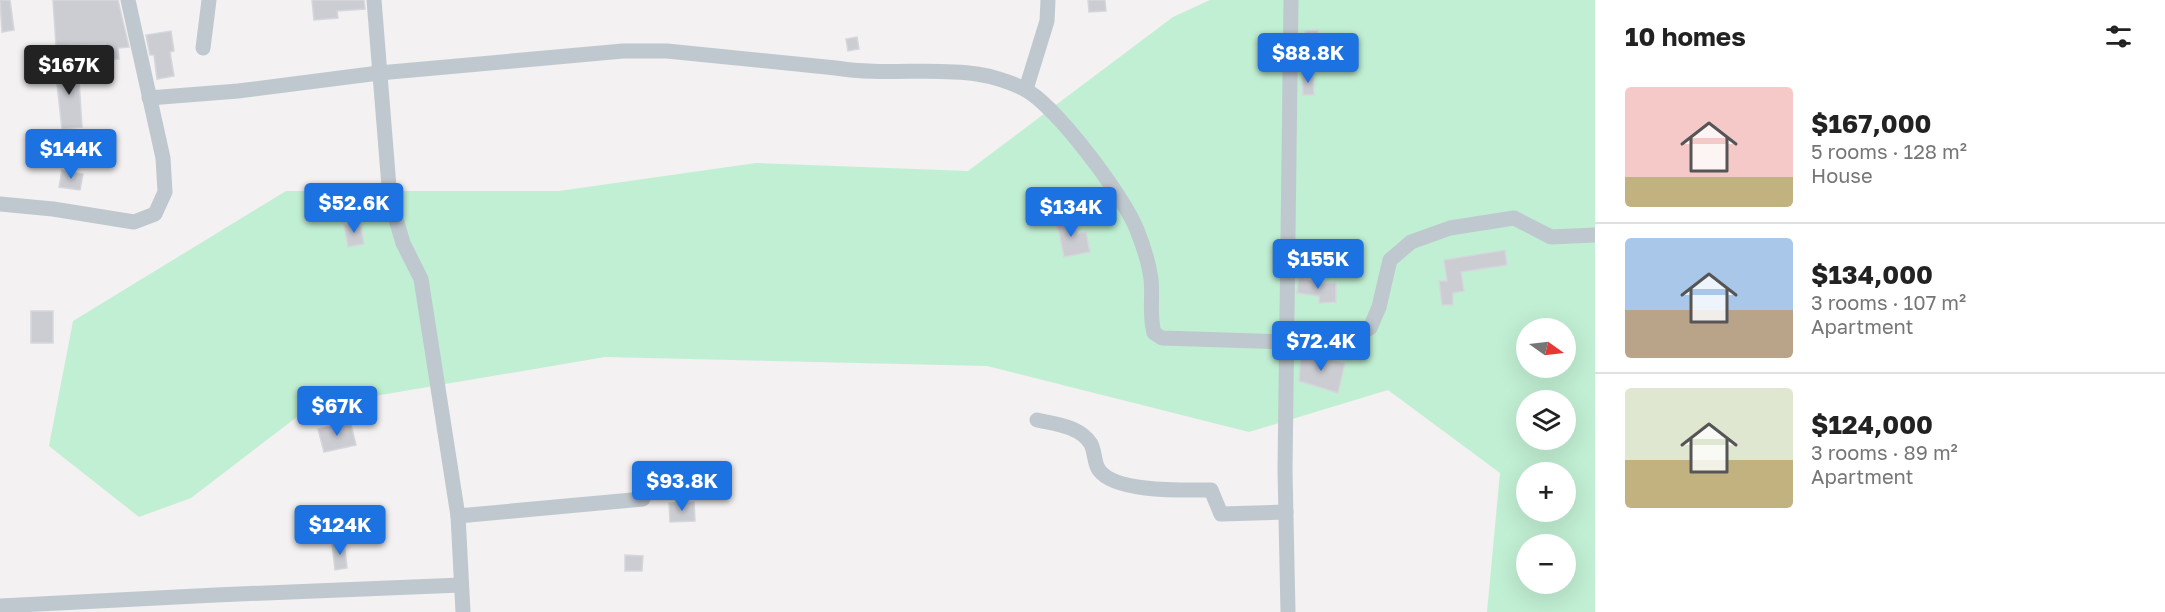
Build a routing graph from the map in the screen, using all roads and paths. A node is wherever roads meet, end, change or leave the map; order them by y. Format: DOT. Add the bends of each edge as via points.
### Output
graph roads {
  1 [pos="128,0"];
  2 [pos="209,0"];
  3 [pos="374,0"];
  4 [pos="1048,0"];
  5 [pos="1291,0"];
  6 [pos="203,48"];
  7 [pos="379,73"];
  8 [pos="1026,89"];
  9 [pos="149,98"];
  10 [pos="0,204"];
  11 [pos="1595,235"];
  12 [pos="1287,342"];
  13 [pos="1037,420"];
  14 [pos="643,499"];
  15 [pos="1286,512"];
  16 [pos="458,516"];
  17 [pos="461,585"];
  18 [pos="0,606"];
  19 [pos="463,612"];
  20 [pos="1288,612"];
  1 -- 9 [label="street"];
  2 -- 6 [label="street"];
  3 -- 7 [label="street"];
  4 -- 8 [label="street" via="1047,21"];
  5 -- 12 [label="street"];
  7 -- 8 [label="street" via="623,51 667,51 862,72 939,70 979,74"];
  7 -- 9 [label="street"];
  7 -- 16 [label="street" via="390,199 403,243 421,279"];
  8 -- 12 [label="street" via="1064,123 1121,201 1137,230 1151,278 1150,320 1154,333 1162,338"];
  9 -- 10 [label="street" via="163,158 165,192 155,214 134,222"];
  11 -- 12 [label="street" via="1551,237 1514,218 1450,228 1411,242 1390,260 1370,328 1350,338"];
  12 -- 15 [label="street"];
  13 -- 15 [label="street" via="1074,429 1090,443 1099,470 1109,479 1155,490 1211,490 1221,513"];
  14 -- 16 [label="street"];
  15 -- 20 [label="street"];
  16 -- 17 [label="street"];
  17 -- 18 [label="street"];
  17 -- 19 [label="street"];
}
